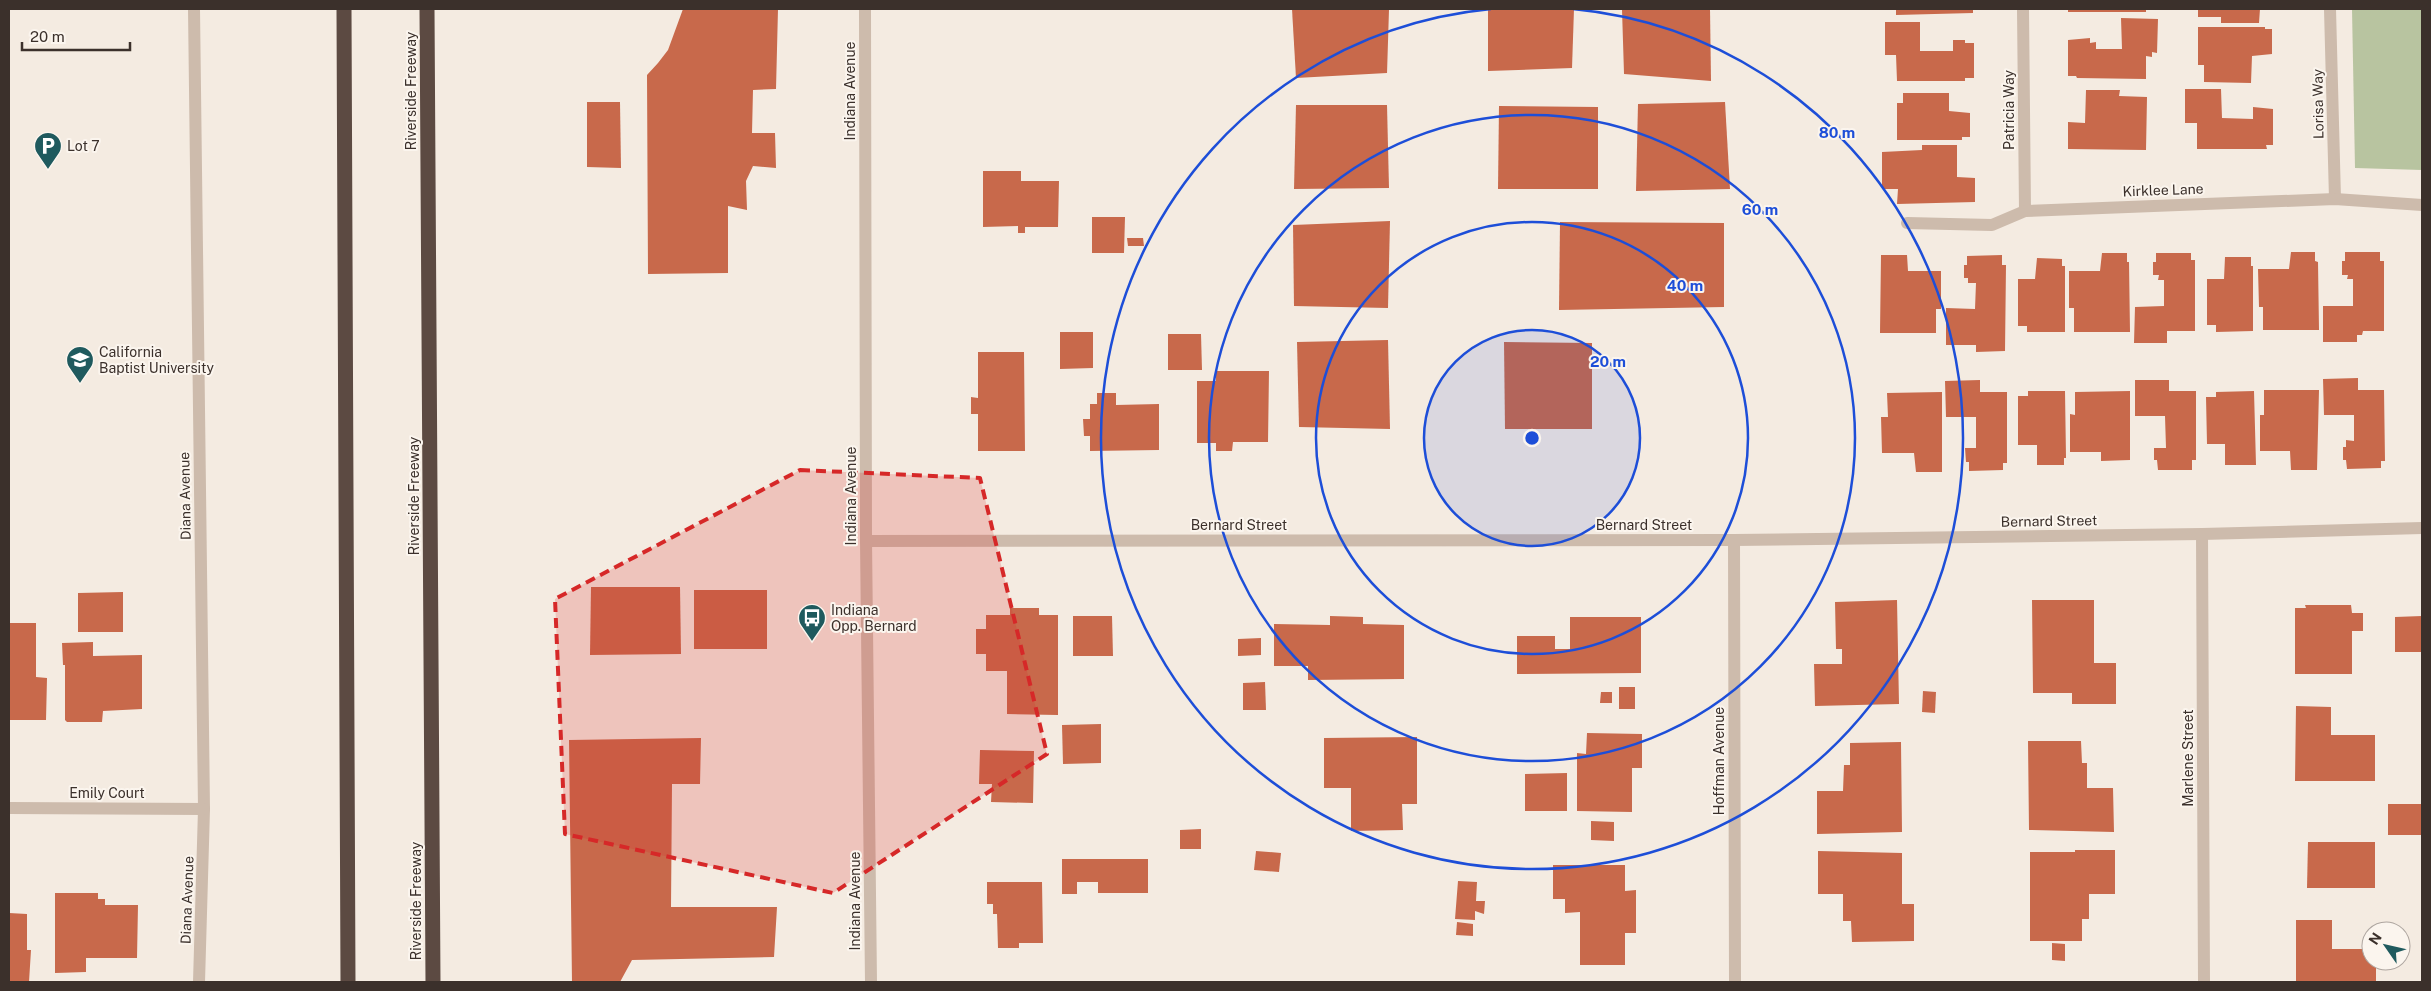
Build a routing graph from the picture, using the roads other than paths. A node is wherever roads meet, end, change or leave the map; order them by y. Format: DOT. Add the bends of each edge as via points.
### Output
graph roads {
  1 [pos="194,9"];
  2 [pos="344,9"];
  3 [pos="427,9"];
  4 [pos="865,9"];
  5 [pos="2023,9"];
  6 [pos="2330,9"];
  7 [pos="2335,199"];
  8 [pos="2422,204"];
  9 [pos="2025,211"];
  10 [pos="1908,223"];
  11 [pos="2422,528"];
  12 [pos="2202,534"];
  13 [pos="1734,540"];
  14 [pos="866,541"];
  15 [pos="9,808"];
  16 [pos="204,809"];
  17 [pos="200,982"];
  18 [pos="348,982"];
  19 [pos="433,982"];
  20 [pos="871,982"];
  21 [pos="1735,982"];
  22 [pos="2204,982"];
  1 -- 16 [label="street, Diana Avenue"];
  2 -- 18 [label="highway"];
  3 -- 19 [label="highway, Riverside Freeway"];
  4 -- 14 [label="street, Indiana Avenue"];
  5 -- 9 [label="street, Patricia Way"];
  6 -- 7 [label="street, Lorisa Way"];
  7 -- 8 [label="street, Kirklee Lane"];
  7 -- 9 [label="street, Kirklee Lane"];
  9 -- 10 [label="street, Kirklee Lane" via="1992,224"];
  11 -- 12 [label="street, Bernard Street"];
  12 -- 13 [label="street, Bernard Street"];
  12 -- 22 [label="street, Marlene Street"];
  13 -- 14 [label="street, Bernard Street"];
  13 -- 21 [label="street, Hoffman Avenue"];
  14 -- 20 [label="street, Indiana Avenue"];
  15 -- 16 [label="street, Emily Court"];
  16 -- 17 [label="street, Diana Avenue"];
}
